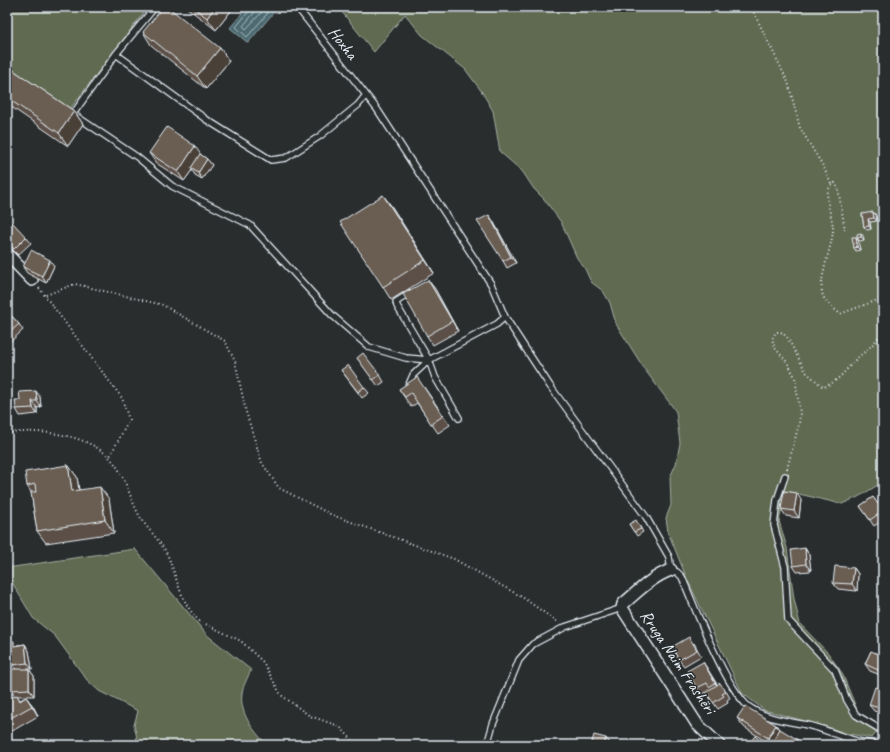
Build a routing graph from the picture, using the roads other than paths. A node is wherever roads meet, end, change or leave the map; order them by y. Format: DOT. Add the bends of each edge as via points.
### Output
graph roads {
  1 [pos="155,7"];
  2 [pos="297,7"];
  3 [pos="116,54"];
  4 [pos="366,95"];
  5 [pos="67,110"];
  6 [pos="73,114"];
  7 [pos="7,254"];
  8 [pos="32,280"];
  9 [pos="415,290"];
  10 [pos="505,317"];
  11 [pos="429,360"];
  12 [pos="405,395"];
  13 [pos="459,418"];
  14 [pos="785,476"];
  15 [pos="671,570"];
  16 [pos="622,608"];
  17 [pos="883,731"];
  18 [pos="883,743"];
  19 [pos="487,745"];
  20 [pos="719,745"];
  21 [pos="877,745"];
  1 -- 3 [label="lane"];
  2 -- 4 [label="lane, Hoxha"];
  3 -- 4 [label="lane" via="207,120 271,160 286,158 320,136 358,105"];
  3 -- 6 [label="lane"];
  4 -- 10 [label="lane, Hoxha" via="377,108 491,284"];
  5 -- 6 [label="lane"];
  6 -- 11 [label="lane" via="136,157 172,186 250,225 332,314 369,348 406,358"];
  7 -- 8 [label="street"];
  9 -- 11 [label="lane" via="396,302 396,306"];
  10 -- 11 [label="lane" via="497,324"];
  10 -- 15 [label="lane, Hoxha" via="550,386 646,517 669,557"];
  11 -- 12 [label="lane" via="413,375"];
  11 -- 13 [label="lane" via="435,377"];
  14 -- 17 [label="lane" via="777,500 774,525 785,567 788,620 836,670 847,700 856,715"];
  15 -- 16 [label="street, Rruga Naim Frashëri" via="649,582 623,604"];
  15 -- 21 [label="lane" via="682,577 733,687 749,706 771,717"];
  16 -- 19 [label="lane" via="565,627 533,644 519,660 492,724"];
  16 -- 20 [label="street, Rruga Naim Frashëri" via="697,724"];
  18 -- 21 [label="lane"];
}
